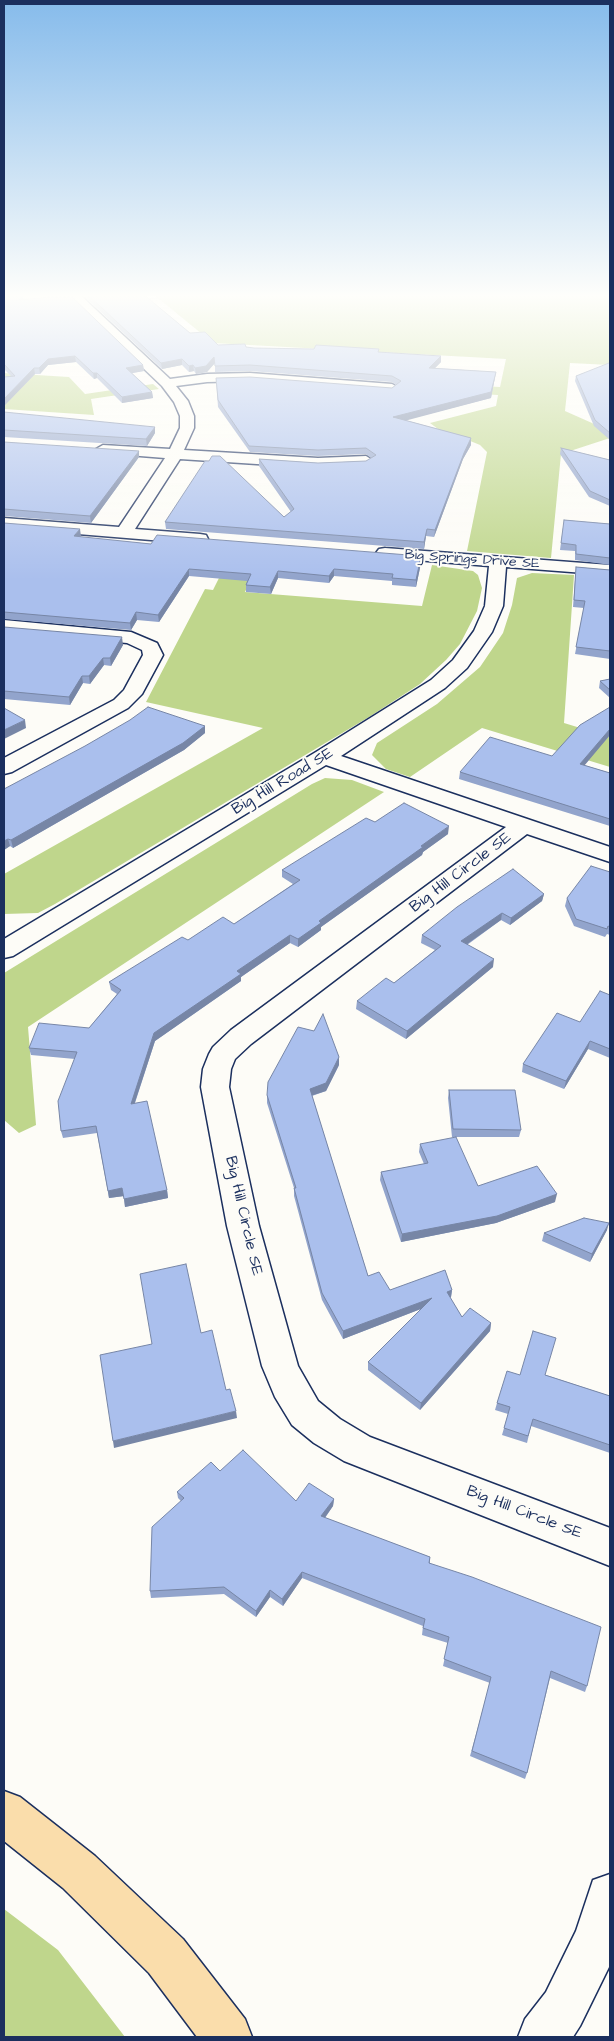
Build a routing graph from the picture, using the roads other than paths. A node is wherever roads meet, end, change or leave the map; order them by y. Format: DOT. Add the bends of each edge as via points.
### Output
graph roads {
  1 [pos="172,389"];
  2 [pos="89,448"];
  3 [pos="175,454"];
  4 [pos="366,461"];
  5 [pos="4,523"];
  6 [pos="124,532"];
  7 [pos="220,540"];
  8 [pos="373,552"];
  9 [pos="498,562"];
  10 [pos="610,570"];
  11 [pos="4,626"];
  12 [pos="324,758"];
  13 [pos="4,767"];
  14 [pos="523,826"];
  15 [pos="610,855"];
  16 [pos="4,950"];
  17 [pos="610,1547"];
  18 [pos="4,1813"];
  19 [pos="610,1897"];
  20 [pos="227,2037"];
  21 [pos="543,2037"];
  1 -- 3 [label="street" via="181,400 187,416 187,428"];
  2 -- 3 [label="street"];
  3 -- 4 [label="street" via="318,463"];
  3 -- 6 [label="street"];
  5 -- 6 [label="street"];
  6 -- 7 [label="street"];
  8 -- 9 [label="street, Big Springs Drive SE"];
  9 -- 10 [label="street, Big Springs Drive SE"];
  9 -- 12 [label="street, Big Hill Road SE" via="494,606 483,632 460,664 424,694"];
  11 -- 13 [label="street" via="131,638 150,647 153,655 132,694 120,704"];
  12 -- 14 [label="street, Big Hill Circle SE"];
  12 -- 16 [label="street, Big Hill Road SE"];
  14 -- 15 [label="street, Big Hill Circle SE"];
  14 -- 17 [label="street, Big Hill Circle SE" via="241,1037 223,1054 215,1087 243,1226 280,1366 305,1413 357,1449"];
  18 -- 20 [label="main road" via="79,1872 166,1956"];
  19 -- 21 [label="street" via="598,1939 563,2009"];
}
